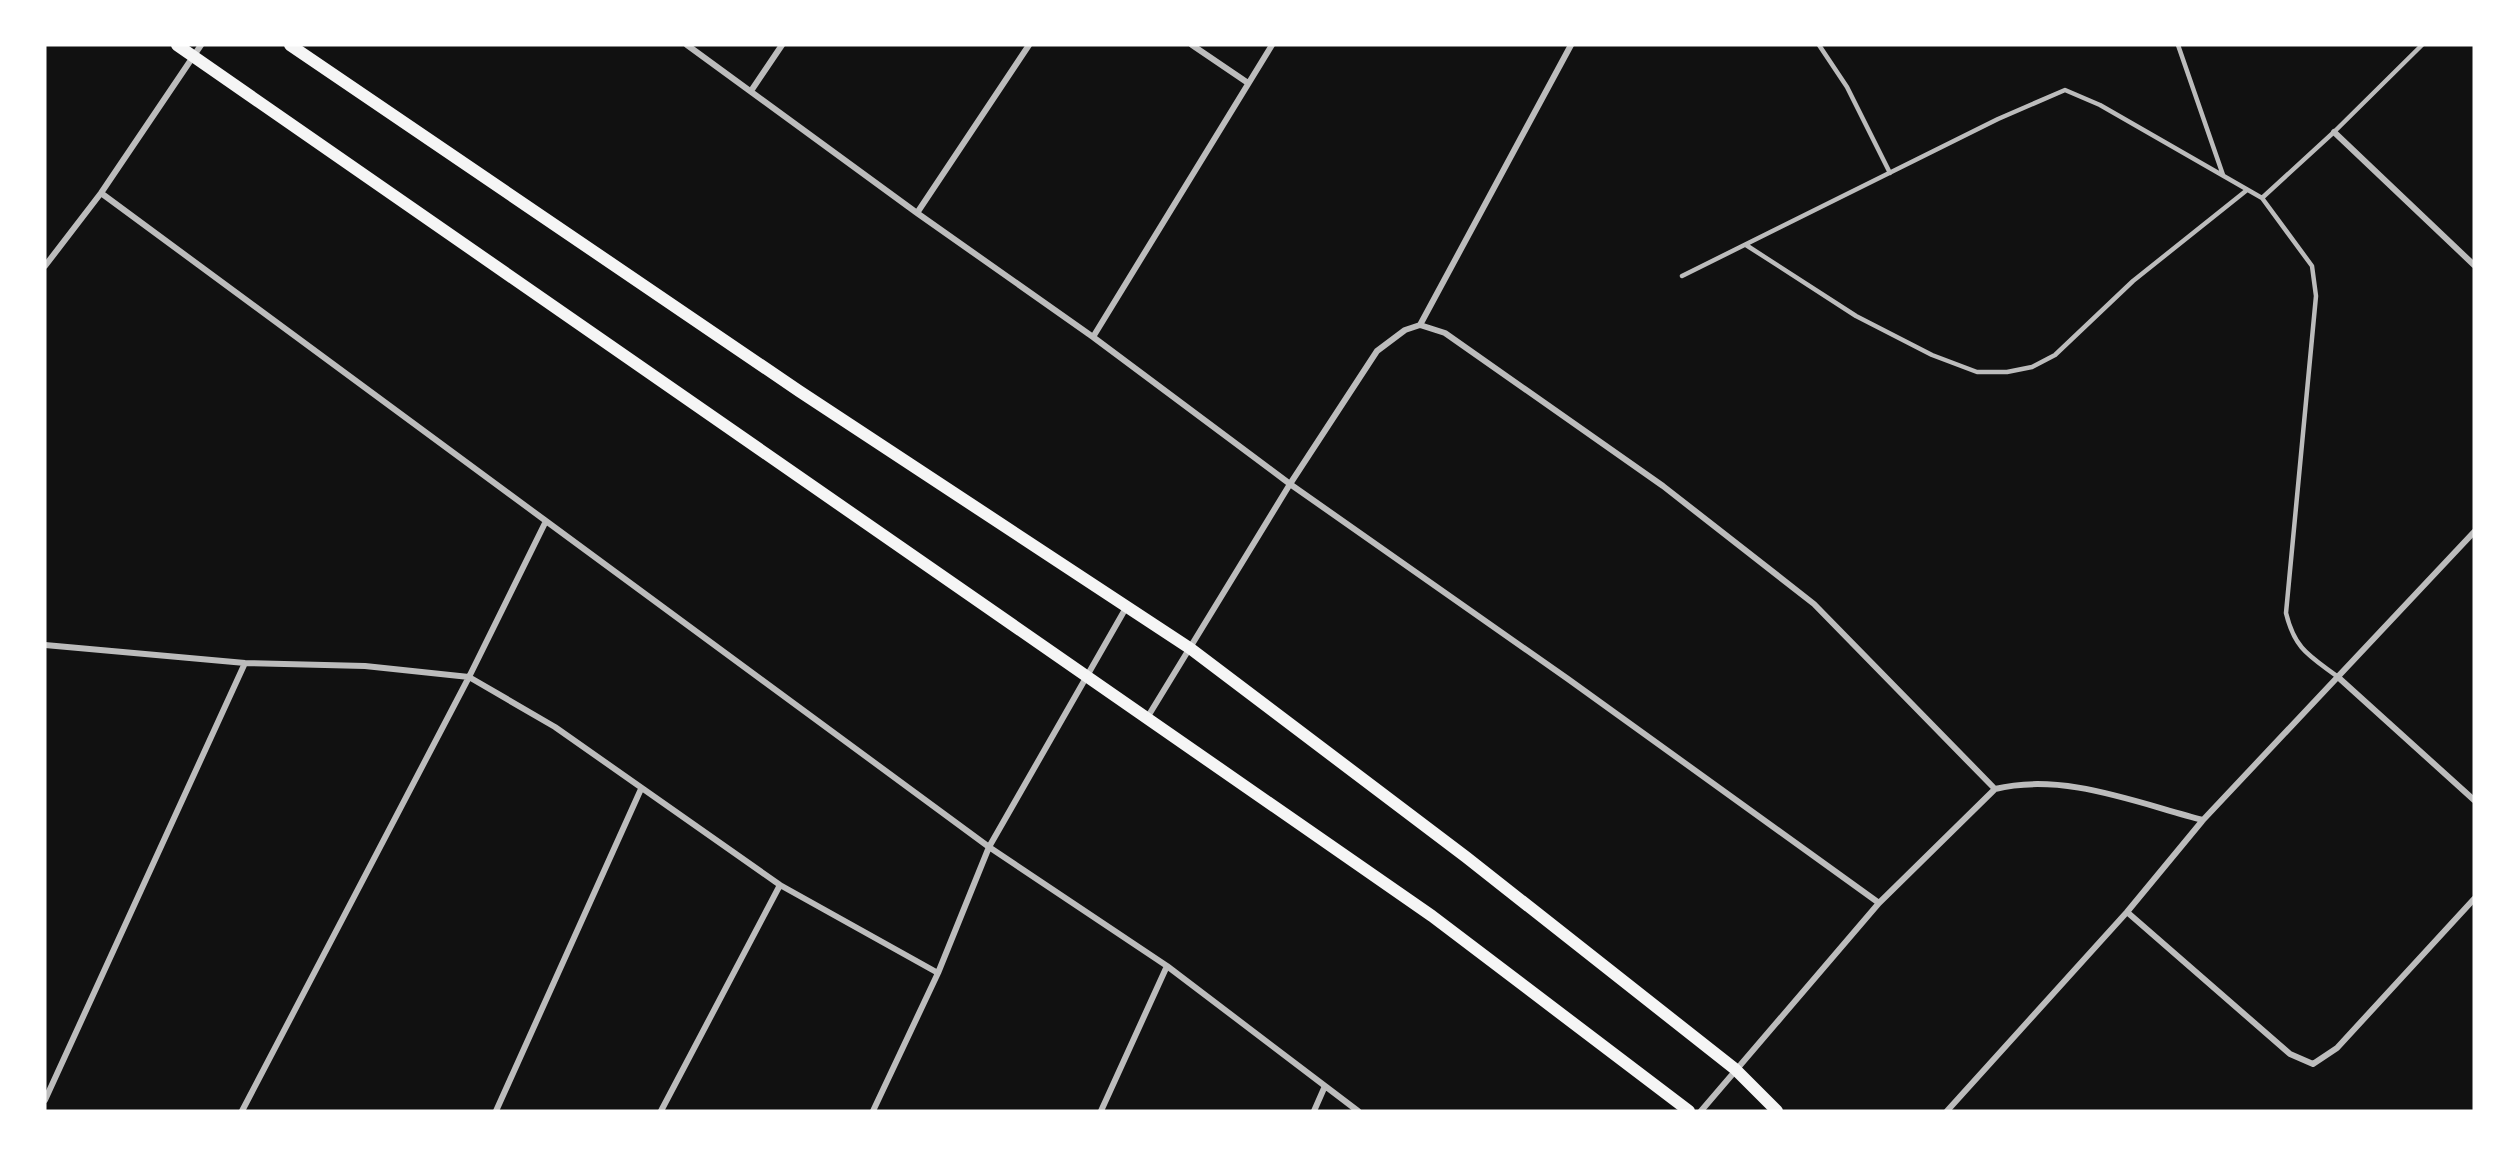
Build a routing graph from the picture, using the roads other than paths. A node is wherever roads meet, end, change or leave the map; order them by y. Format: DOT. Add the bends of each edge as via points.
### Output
graph roads {
  1 [pos="177,45"];
  2 [pos="290,45"];
  3 [pos="687,45"];
  4 [pos="782,45"];
  5 [pos="1029,45"];
  6 [pos="1192,45"];
  7 [pos="1272,45"];
  8 [pos="1571,45"];
  9 [pos="1819,45"];
  10 [pos="2178,45"];
  11 [pos="2422,45"];
  12 [pos="197,50"];
  13 [pos="1248,83"];
  14 [pos="751,91"];
  15 [pos="2334,132"];
  16 [pos="1890,173"];
  17 [pos="2223,175"];
  18 [pos="2247,190"];
  19 [pos="101,193"];
  20 [pos="2262,198"];
  21 [pos="916,213"];
  22 [pos="1746,245"];
  23 [pos="2474,265"];
  24 [pos="45,266"];
  25 [pos="1682,276"];
  26 [pos="1420,325"];
  27 [pos="1093,337"];
  28 [pos="1290,484"];
  29 [pos="546,521"];
  30 [pos="2474,532"];
  31 [pos="1127,605"];
  32 [pos="45,645"];
  33 [pos="1191,649"];
  34 [pos="245,663"];
  35 [pos="1088,676"];
  36 [pos="469,677"];
  37 [pos="2339,678"];
  38 [pos="1147,718"];
  39 [pos="640,789"];
  40 [pos="1995,789"];
  41 [pos="2474,800"];
  42 [pos="2203,820"];
  43 [pos="989,847"];
  44 [pos="780,885"];
  45 [pos="2474,899"];
  46 [pos="1879,903"];
  47 [pos="2127,912"];
  48 [pos="1167,966"];
  49 [pos="938,973"];
  50 [pos="1735,1069"];
  51 [pos="1325,1086"];
  52 [pos="45,1100"];
  53 [pos="242,1111"];
  54 [pos="496,1111"];
  55 [pos="661,1111"];
  56 [pos="873,1111"];
  57 [pos="1101,1111"];
  58 [pos="1314,1111"];
  59 [pos="1358,1111"];
  60 [pos="1689,1111"];
  61 [pos="1701,1111"];
  62 [pos="1777,1111"];
  63 [pos="1947,1111"];
  1 -- 12 [label="main road"];
  2 -- 31 [label="main road" via="799,391"];
  3 -- 14 [label="street"];
  4 -- 14 [label="street"];
  5 -- 21 [label="street"];
  6 -- 13 [label="street"];
  7 -- 13 [label="street"];
  8 -- 26 [label="street"];
  9 -- 16 [label="lane" via="1847,87"];
  10 -- 17 [label="lane"];
  11 -- 15 [label="lane"];
  12 -- 19 [label="street"];
  12 -- 35 [label="main road"];
  13 -- 27 [label="street"];
  14 -- 21 [label="street"];
  15 -- 20 [label="lane"];
  15 -- 23 [label="street"];
  16 -- 17 [label="lane" via="2065,90 2100,105"];
  16 -- 22 [label="lane"];
  17 -- 18 [label="lane"];
  18 -- 20 [label="lane"];
  18 -- 22 [label="lane" via="2133,281 2055,355 2032,367 2007,372 1977,372 1932,355 1856,316"];
  19 -- 24 [label="street"];
  19 -- 29 [label="street"];
  20 -- 37 [label="lane" via="2312,266 2316,296 2286,613 2292,635 2305,652"];
  21 -- 27 [label="street"];
  22 -- 25 [label="lane"];
  26 -- 28 [label="street" via="1405,330 1377,351"];
  26 -- 40 [label="street" via="1445,333 1663,486 1814,604"];
  27 -- 28 [label="street"];
  28 -- 33 [label="street"];
  28 -- 46 [label="street"];
  29 -- 36 [label="street"];
  29 -- 43 [label="street"];
  30 -- 37 [label="street"];
  31 -- 33 [label="main road"];
  31 -- 35 [label="street"];
  32 -- 34 [label="street"];
  33 -- 38 [label="street"];
  33 -- 50 [label="main road" via="1466,857"];
  34 -- 36 [label="street" via="364,666"];
  34 -- 52 [label="street"];
  35 -- 38 [label="main road"];
  35 -- 43 [label="street"];
  36 -- 39 [label="street" via="555,727"];
  36 -- 53 [label="street"];
  37 -- 41 [label="street"];
  37 -- 42 [label="street"];
  38 -- 60 [label="main road" via="1432,916"];
  39 -- 44 [label="street"];
  39 -- 54 [label="street"];
  40 -- 42 [label="street" via="2017,783 2041,783 2088,790"];
  40 -- 46 [label="street"];
  42 -- 47 [label="street"];
  43 -- 48 [label="street"];
  43 -- 49 [label="street"];
  44 -- 49 [label="street"];
  44 -- 55 [label="street"];
  45 -- 47 [label="street" via="2337,1048 2313,1064 2290,1054"];
  46 -- 50 [label="street"];
  47 -- 63 [label="street"];
  48 -- 51 [label="street"];
  48 -- 57 [label="street"];
  49 -- 56 [label="street"];
  50 -- 61 [label="street"];
  50 -- 62 [label="main road"];
  51 -- 58 [label="street"];
  51 -- 59 [label="street"];
}
